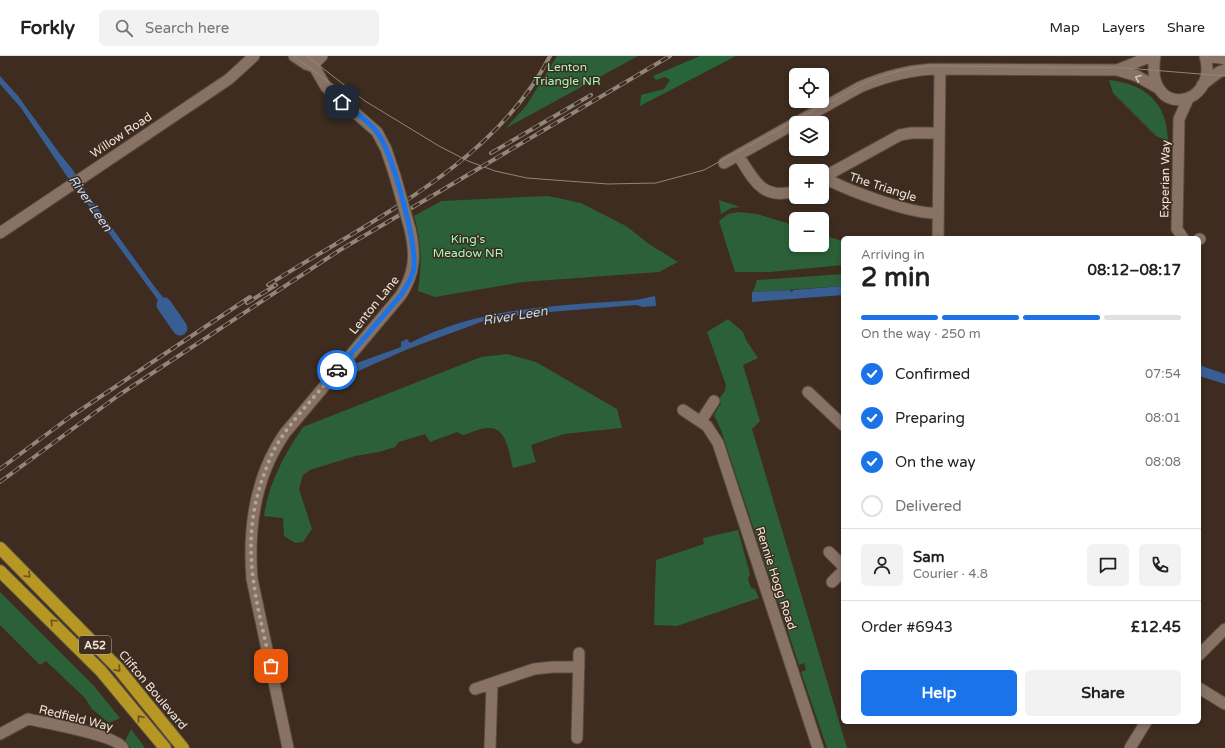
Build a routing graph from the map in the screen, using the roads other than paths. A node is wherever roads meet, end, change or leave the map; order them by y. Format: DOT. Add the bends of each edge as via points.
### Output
graph roads {
  1 [pos="254,56"];
  2 [pos="294,56"];
  3 [pos="322,56"];
  4 [pos="1152,56"];
  5 [pos="1156,56"];
  6 [pos="1204,56"];
  7 [pos="1209,56"];
  8 [pos="1225,59"];
  9 [pos="310,61"];
  10 [pos="940,69"];
  11 [pos="1117,70"];
  12 [pos="1225,70"];
  13 [pos="1202,86"];
  14 [pos="1158,88"];
  15 [pos="1168,98"];
  16 [pos="1188,99"];
  17 [pos="1179,119"];
  18 [pos="939,133"];
  19 [pos="738,155"];
  20 [pos="724,163"];
  21 [pos="829,175"];
  22 [pos="829,181"];
  23 [pos="789,192"];
  24 [pos="938,213"];
  25 [pos="0,233"];
  26 [pos="938,236"];
  27 [pos="1182,236"];
  28 [pos="808,392"];
  29 [pos="714,401"];
  30 [pos="683,410"];
  31 [pos="701,421"];
  32 [pos="841,424"];
  33 [pos="0,548"];
  34 [pos="829,552"];
  35 [pos="841,564"];
  36 [pos="0,571"];
  37 [pos="841,573"];
  38 [pos="832,582"];
  39 [pos="1225,629"];
  40 [pos="579,653"];
  41 [pos="1201,653"];
  42 [pos="579,667"];
  43 [pos="492,684"];
  44 [pos="475,689"];
  45 [pos="1201,689"];
  46 [pos="1225,704"];
  47 [pos="1145,724"];
  48 [pos="0,734"];
  49 [pos="577,738"];
  50 [pos="123,748"];
  51 [pos="165,748"];
  52 [pos="182,748"];
  53 [pos="288,748"];
  54 [pos="490,748"];
  55 [pos="818,748"];
  56 [pos="1130,748"];
  1 -- 25 [label="street, Willow Road" via="229,79"];
  2 -- 9 [label="street, Lenton Lane" via="306,64"];
  3 -- 9 [label="street"];
  4 -- 11 [label="street"];
  5 -- 14 [label="street" via="1154,70"];
  6 -- 13 [label="street" via="1206,72"];
  7 -- 8 [label="street"];
  9 -- 53 [label="street, Lenton Lane, bridge" via="326,87 377,132 386,149 410,229 414,269 401,295 284,433 272,453 257,497 250,556 252,579"];
  10 -- 11 [label="street"];
  10 -- 18 [label="street"];
  10 -- 19 [label="street" via="925,69 884,77 860,87"];
  14 -- 11 [label="street, Experian Way, one-way" via="1136,76"];
  12 -- 13 [label="street"];
  13 -- 16 [label="street"];
  14 -- 15 [label="street, Experian Way"];
  15 -- 16 [label="street"];
  15 -- 17 [label="street, Experian Way"];
  16 -- 17 [label="street, Experian Way"];
  17 -- 27 [label="street, Experian Way" via="1177,229"];
  18 -- 21 [label="street, The Triangle" via="900,135"];
  18 -- 24 [label="street"];
  19 -- 20 [label="street"];
  19 -- 23 [label="street" via="752,179 762,188 777,194"];
  22 -- 24 [label="street, The Triangle" via="923,214"];
  24 -- 26 [label="street"];
  28 -- 32 [label="street"];
  29 -- 31 [label="street"];
  30 -- 31 [label="street, Rennie Hogg Road"];
  31 -- 55 [label="street, Rennie Hogg Road" via="713,433 718,443"];
  33 -- 52 [label="highway, Clifton Boulevard / A52, one-way" via="118,668"];
  34 -- 35 [label="street"];
  51 -- 36 [label="highway, A52, one-way" via="101,671"];
  37 -- 38 [label="street"];
  39 -- 41 [label="street"];
  40 -- 42 [label="street"];
  42 -- 43 [label="street" via="545,667"];
  42 -- 49 [label="street"];
  43 -- 44 [label="street"];
  43 -- 54 [label="street"];
  45 -- 46 [label="street"];
  47 -- 56 [label="street"];
  48 -- 50 [label="street, Redfield Way" via="28,719 103,737 118,742"];
}
